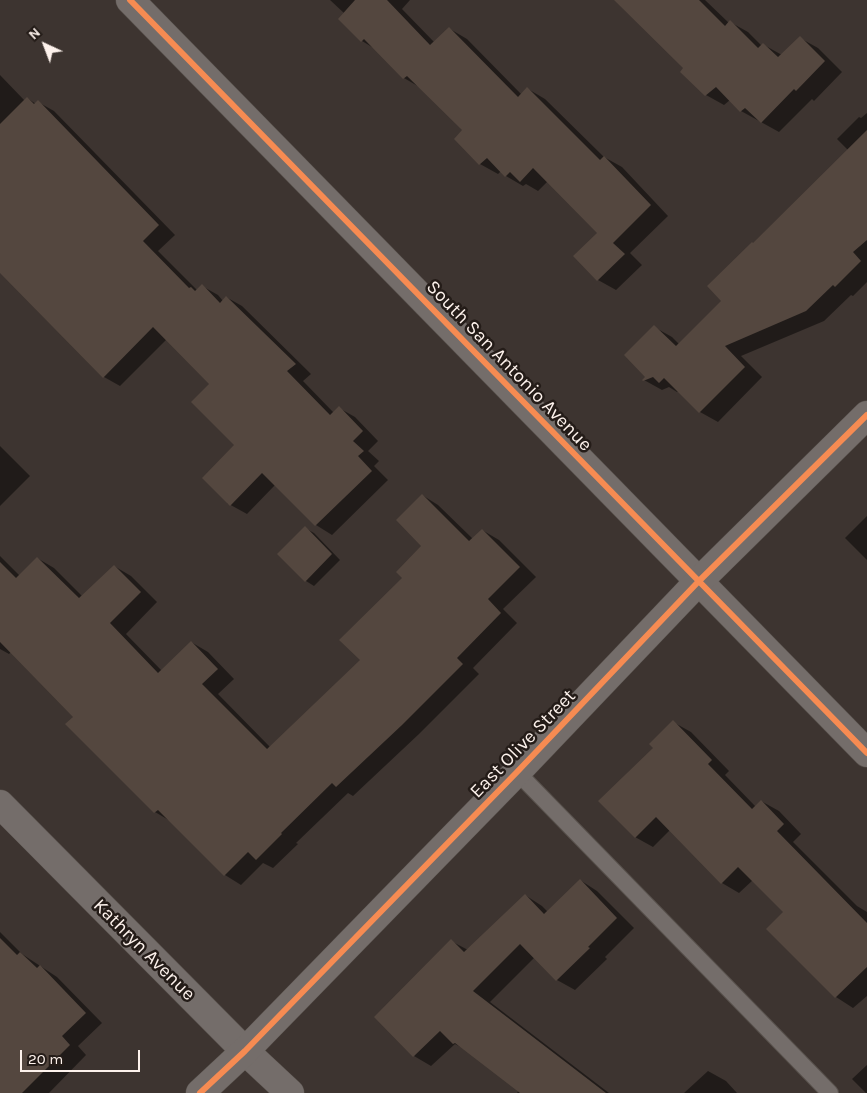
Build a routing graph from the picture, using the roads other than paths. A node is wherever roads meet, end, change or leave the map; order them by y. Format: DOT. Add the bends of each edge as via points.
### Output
graph roads {
  1 [pos="130,0"];
  2 [pos="867,415"];
  3 [pos="698,582"];
  4 [pos="867,753"];
  5 [pos="517,772"];
  6 [pos="0,804"];
  7 [pos="245,1051"];
  8 [pos="200,1093"];
  9 [pos="290,1093"];
  10 [pos="830,1093"];
  1 -- 3 [label="street, South San Antonio Avenue"];
  2 -- 3 [label="street, East Olive Street"];
  3 -- 4 [label="street, South San Antonio Avenue"];
  3 -- 5 [label="street, East Olive Street"];
  5 -- 7 [label="street, East Olive Street"];
  5 -- 10 [label="lane"];
  6 -- 7 [label="street, Kathryn Avenue"];
  7 -- 8 [label="street, East Olive Street"];
  7 -- 9 [label="street, Kathryn Avenue"];
}
